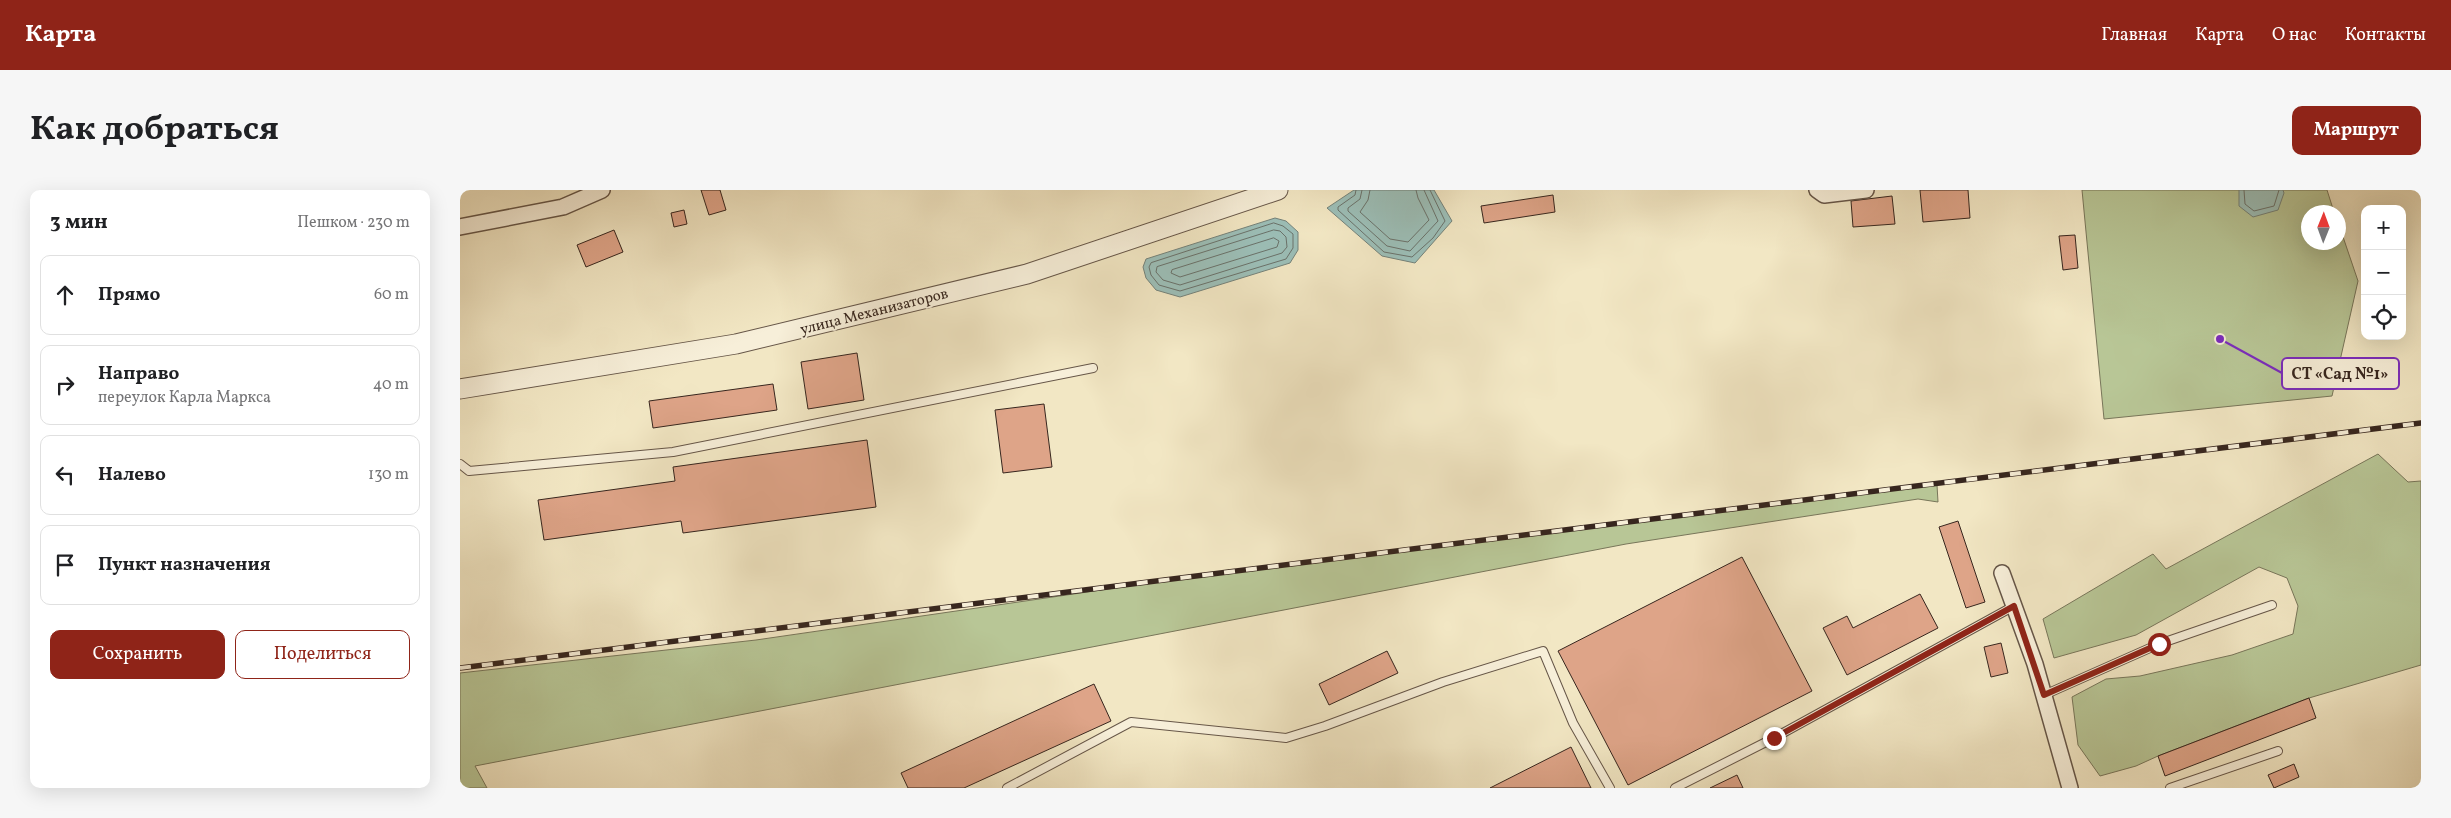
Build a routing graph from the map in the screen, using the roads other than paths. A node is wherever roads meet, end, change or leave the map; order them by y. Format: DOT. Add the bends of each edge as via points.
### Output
graph roads {
  1 [pos="602,190"];
  2 [pos="1278,190"];
  3 [pos="1817,190"];
  4 [pos="1866,190"];
  5 [pos="460,227"];
  6 [pos="1093,368"];
  7 [pos="460,389"];
  8 [pos="460,464"];
  9 [pos="2002,574"];
  10 [pos="2014,606"];
  11 [pos="2272,606"];
  12 [pos="2044,695"];
  13 [pos="2278,751"];
  14 [pos="1007,788"];
  15 [pos="1610,788"];
  16 [pos="1675,788"];
  17 [pos="2070,788"];
  18 [pos="2170,788"];
  1 -- 5 [label="street" via="563,207"];
  2 -- 7 [label="street, улица Механизаторов" via="1008,278 736,344"];
  3 -- 4 [label="street" via="1824,195"];
  6 -- 8 [label="lane" via="673,452 469,470"];
  9 -- 10 [label="street"];
  10 -- 12 [label="street"];
  10 -- 16 [label="lane" via="1774,738"];
  11 -- 12 [label="lane" via="2159,644"];
  12 -- 17 [label="street"];
  13 -- 18 [label="lane"];
  14 -- 15 [label="lane" via="1132,722 1286,738 1443,682 1543,651 1573,723"];
}
